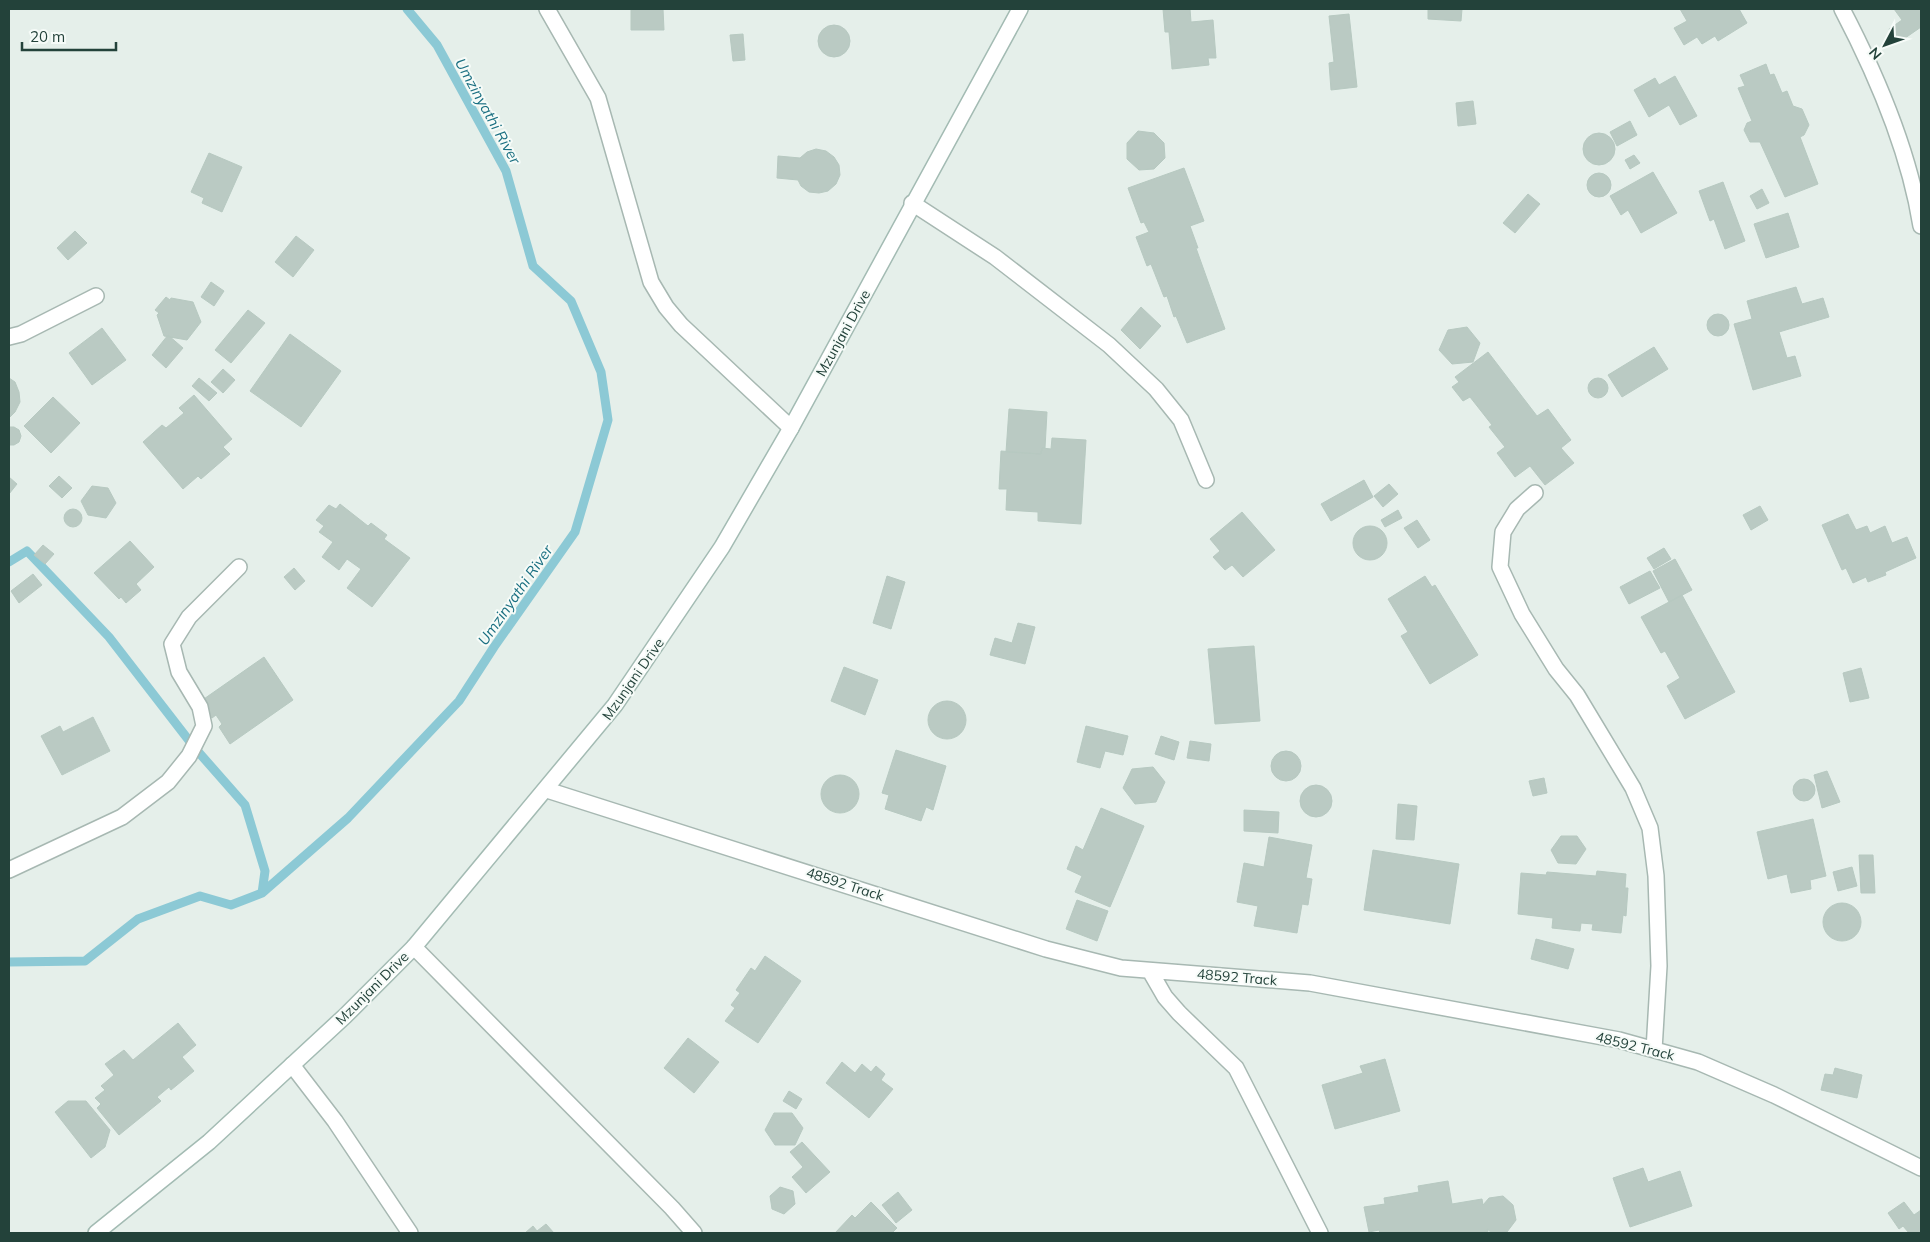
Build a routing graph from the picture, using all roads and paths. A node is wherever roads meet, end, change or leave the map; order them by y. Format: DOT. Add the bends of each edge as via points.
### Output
graph roads {
  1 [pos="547,9"];
  2 [pos="1020,9"];
  3 [pos="1842,9"];
  4 [pos="912,203"];
  5 [pos="1921,226"];
  6 [pos="96,296"];
  7 [pos="9,336"];
  8 [pos="791,428"];
  9 [pos="1206,480"];
  10 [pos="1535,493"];
  11 [pos="239,566"];
  12 [pos="548,790"];
  13 [pos="9,870"];
  14 [pos="414,947"];
  15 [pos="1150,971"];
  16 [pos="1654,1050"];
  17 [pos="292,1065"];
  18 [pos="1921,1168"];
  19 [pos="96,1233"];
  20 [pos="410,1233"];
  21 [pos="694,1233"];
  22 [pos="1320,1233"];
  1 -- 8 [label="street" via="598,98 652,282 661,299 681,325"];
  2 -- 4 [label="street, Mzunjani Drive"];
  3 -- 5 [label="street" via="1901,142"];
  4 -- 8 [label="street, Mzunjani Drive" via="901,229"];
  4 -- 9 [label="street" via="996,257 1109,345 1150,383 1181,420"];
  6 -- 7 [label="street" via="21,334"];
  8 -- 12 [label="street, Mzunjani Drive" via="722,547 665,633 615,705"];
  10 -- 16 [label="street" via="1517,509 1503,532 1500,567 1527,621 1633,788 1650,828 1656,876 1659,966"];
  11 -- 13 [label="street" via="189,617 172,644 179,672 200,708 204,726 189,756 168,782 122,817"];
  12 -- 14 [label="street, Mzunjani Drive"];
  12 -- 15 [label="street, 48592 Track" via="1046,950 1121,968"];
  14 -- 17 [label="street, Mzunjani Drive"];
  14 -- 21 [label="street"];
  15 -- 16 [label="street, 48592 Track" via="1310,982 1610,1038"];
  15 -- 22 [label="street" via="1179,1013 1236,1068"];
  16 -- 18 [label="street, 48592 Track" via="1698,1062 1774,1095"];
  17 -- 19 [label="street, Mzunjani Drive" via="209,1142"];
  17 -- 20 [label="street"];
}
